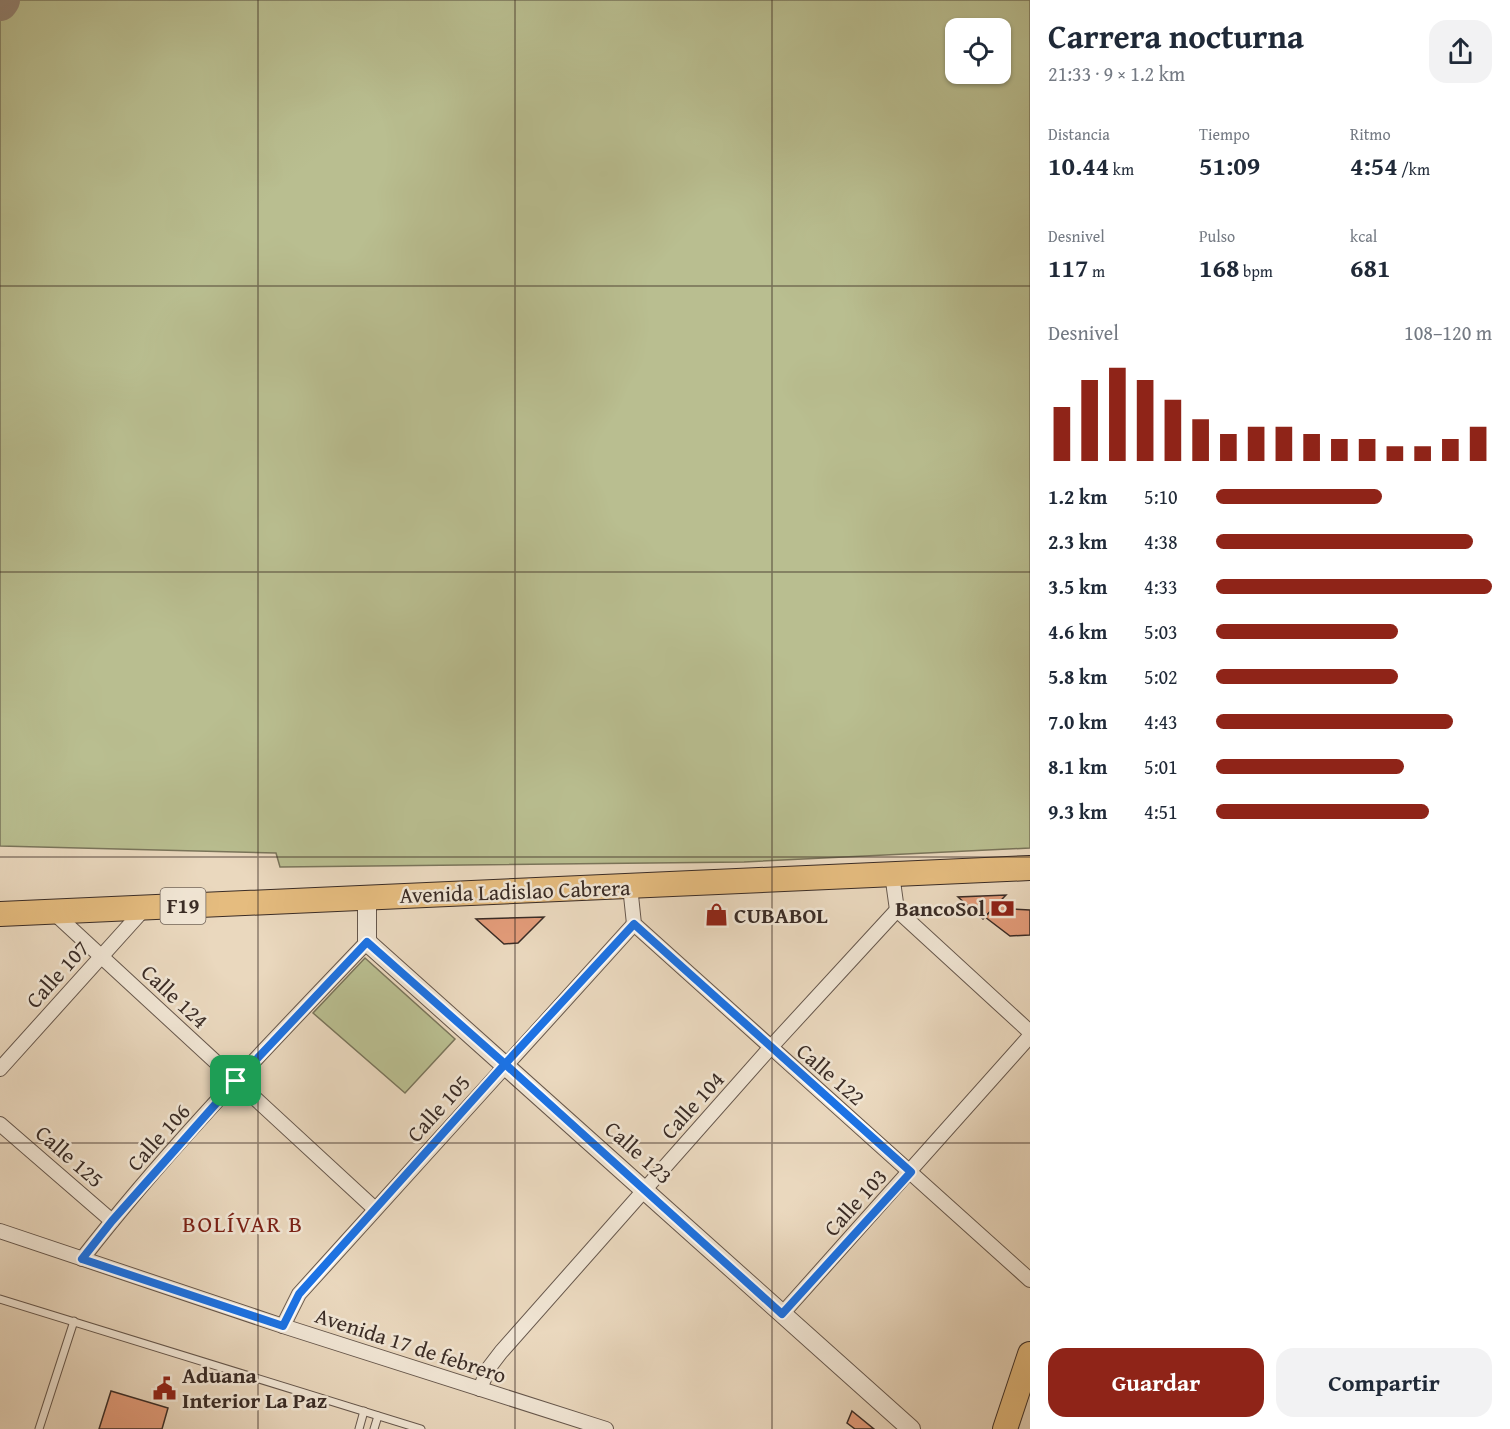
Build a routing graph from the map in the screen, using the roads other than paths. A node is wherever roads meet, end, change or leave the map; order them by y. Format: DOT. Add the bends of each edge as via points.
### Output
graph roads {
  1 [pos="1030,868"];
  2 [pos="892,874"];
  3 [pos="630,886"];
  4 [pos="367,897"];
  5 [pos="146,907"];
  6 [pos="897,910"];
  7 [pos="52,911"];
  8 [pos="0,914"];
  9 [pos="634,924"];
  10 [pos="367,942"];
  11 [pos="101,956"];
  12 [pos="1030,1032"];
  13 [pos="1030,1036"];
  14 [pos="770,1048"];
  15 [pos="505,1064"];
  16 [pos="0,1069"];
  17 [pos="236,1081"];
  18 [pos="0,1124"];
  19 [pos="911,1172"];
  20 [pos="644,1190"];
  21 [pos="375,1209"];
  22 [pos="112,1221"];
  23 [pos="0,1231"];
  24 [pos="82,1259"];
  25 [pos="1030,1280"];
  26 [pos="0,1299"];
  27 [pos="782,1314"];
  28 [pos="74,1321"];
  29 [pos="283,1326"];
  30 [pos="1030,1354"];
  31 [pos="480,1389"];
  32 [pos="364,1411"];
  33 [pos="378,1416"];
  34 [pos="39,1429"];
  35 [pos="358,1429"];
  36 [pos="374,1429"];
  37 [pos="421,1429"];
  38 [pos="606,1429"];
  39 [pos="910,1429"];
  40 [pos="1005,1429"];
  1 -- 2 [label="highway, Avenida Ladislao Cabrera / F19"];
  2 -- 3 [label="highway, Avenida Ladislao Cabrera / F19"];
  2 -- 6 [label="street"];
  3 -- 4 [label="highway, Avenida Ladislao Cabrera / F19"];
  3 -- 9 [label="street"];
  4 -- 5 [label="highway, Avenida Ladislao Cabrera / F19"];
  4 -- 10 [label="street"];
  5 -- 7 [label="highway, Avenida Ladislao Cabrera / F19"];
  5 -- 11 [label="street, Calle 107"];
  6 -- 12 [label="street"];
  6 -- 14 [label="street, Calle 104"];
  7 -- 8 [label="highway, Avenida Ladislao Cabrera / F19"];
  7 -- 11 [label="street, Calle 124"];
  9 -- 14 [label="street, Calle 122"];
  9 -- 15 [label="street, Calle 105"];
  10 -- 15 [label="street, Calle 123"];
  10 -- 17 [label="street, Calle 106"];
  11 -- 16 [label="street, Calle 107"];
  11 -- 17 [label="street, Calle 124"];
  13 -- 19 [label="street, Calle 103"];
  14 -- 19 [label="street, Calle 122"];
  14 -- 20 [label="street, Calle 104"];
  15 -- 20 [label="street, Calle 123"];
  15 -- 21 [label="street, Calle 105"];
  17 -- 21 [label="street, Calle 124"];
  17 -- 22 [label="street, Calle 106"];
  18 -- 22 [label="street, Calle 125"];
  19 -- 25 [label="street, Calle 122"];
  19 -- 27 [label="street, Calle 103"];
  20 -- 27 [label="street, Calle 123"];
  20 -- 31 [label="street, Calle 104" via="501,1352"];
  21 -- 29 [label="street, Calle 105" via="299,1294"];
  22 -- 24 [label="street, Calle 106"];
  23 -- 24 [label="street, Avenida 17 de febrero"];
  24 -- 29 [label="street, Avenida 17 de febrero"];
  26 -- 28 [label="lane"];
  27 -- 39 [label="street, Calle 123"];
  28 -- 32 [label="lane"];
  28 -- 34 [label="lane"];
  29 -- 31 [label="street, Avenida 17 de febrero"];
  30 -- 40 [label="highway"];
  31 -- 38 [label="street, Avenida 17 de febrero"];
  32 -- 33 [label="lane"];
  32 -- 35 [label="lane"];
  33 -- 36 [label="lane"];
  33 -- 37 [label="lane"];
}
